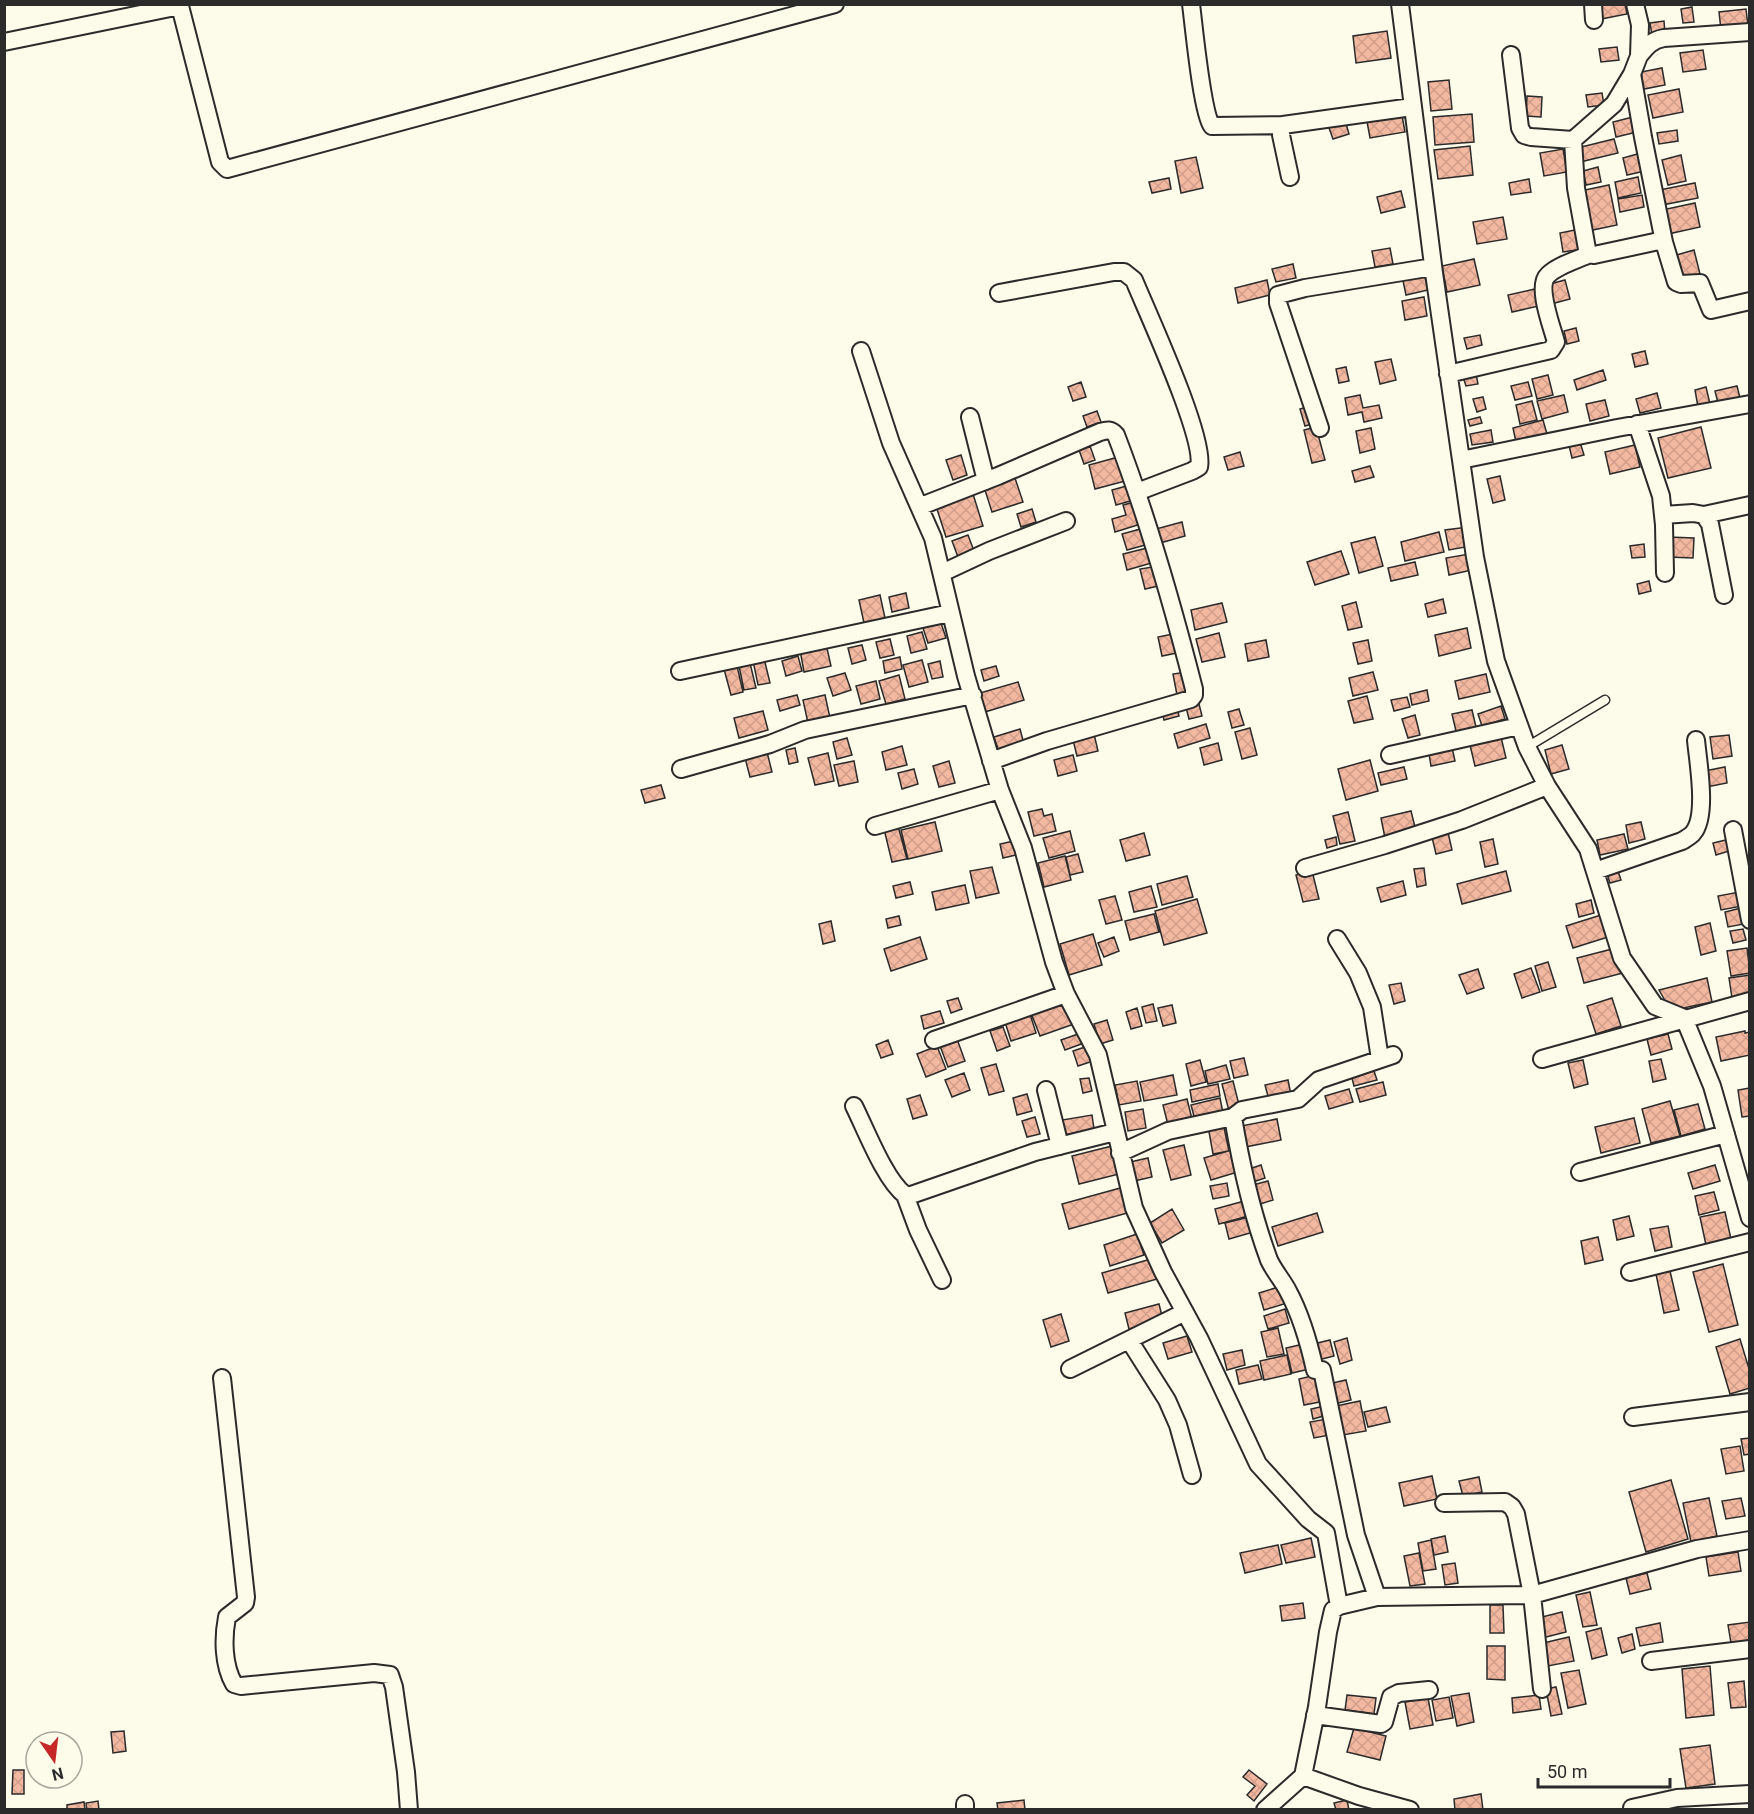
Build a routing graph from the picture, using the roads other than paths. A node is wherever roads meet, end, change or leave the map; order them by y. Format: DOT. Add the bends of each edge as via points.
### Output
graph roads {
  1 [pos="835,4"];
  2 [pos="1191,4"];
  3 [pos="1400,4"];
  4 [pos="1635,4"];
  5 [pos="1749,32"];
  6 [pos="4,42"];
  7 [pos="1511,56"];
  8 [pos="1640,56"];
  9 [pos="1632,74"];
  10 [pos="1412,107"];
  11 [pos="1283,125"];
  12 [pos="1573,140"];
  13 [pos="1290,177"];
  14 [pos="1664,242"];
  15 [pos="1590,254"];
  16 [pos="1433,267"];
  17 [pos="999,293"];
  18 [pos="1749,301"];
  19 [pos="861,351"];
  20 [pos="1448,374"];
  21 [pos="1749,404"];
  22 [pos="970,417"];
  23 [pos="1637,424"];
  24 [pos="1320,428"];
  25 [pos="1461,460"];
  26 [pos="986,481"];
  27 [pos="1137,492"];
  28 [pos="1749,505"];
  29 [pos="921,506"];
  30 [pos="1663,515"];
  31 [pos="1704,516"];
  32 [pos="1066,521"];
  33 [pos="942,573"];
  34 [pos="1665,573"];
  35 [pos="1724,595"];
  36 [pos="950,613"];
  37 [pos="680,671"];
  38 [pos="973,695"];
  39 [pos="1605,700"];
  40 [pos="1519,726"];
  41 [pos="1696,740"];
  42 [pos="1527,747"];
  43 [pos="1390,755"];
  44 [pos="992,761"];
  45 [pos="681,769"];
  46 [pos="1547,786"];
  47 [pos="1000,790"];
  48 [pos="875,826"];
  49 [pos="1733,830"];
  50 [pos="1305,868"];
  51 [pos="1595,871"];
  52 [pos="1749,920"];
  53 [pos="1337,939"];
  54 [pos="1066,994"];
  55 [pos="1749,1002"];
  56 [pos="1684,1018"];
  57 [pos="934,1040"];
  58 [pos="1542,1059"];
  59 [pos="1046,1090"];
  60 [pos="854,1106"];
  61 [pos="1233,1117"];
  62 [pos="1115,1132"];
  63 [pos="1726,1134"];
  64 [pos="1060,1146"];
  65 [pos="1120,1153"];
  66 [pos="1580,1172"];
  67 [pos="1746,1189"];
  68 [pos="905,1195"];
  69 [pos="1749,1218"];
  70 [pos="1749,1242"];
  71 [pos="1630,1272"];
  72 [pos="942,1280"];
  73 [pos="1185,1312"];
  74 [pos="1129,1340"];
  75 [pos="1070,1369"];
  76 [pos="222,1378"];
  77 [pos="1749,1402"];
  78 [pos="1633,1417"];
  79 [pos="1192,1475"];
  80 [pos="1444,1503"];
  81 [pos="1749,1540"];
  82 [pos="1532,1595"];
  83 [pos="1377,1597"];
  84 [pos="1339,1606"];
  85 [pos="1749,1649"];
  86 [pos="1651,1661"];
  87 [pos="1542,1689"];
  88 [pos="1428,1690"];
  89 [pos="1316,1715"];
  90 [pos="1303,1776"];
  91 [pos="1749,1794"];
  92 [pos="409,1809"];
  93 [pos="1265,1809"];
  94 [pos="1410,1809"];
  95 [pos="1632,1809"];
  1 -- 6 [label="street" via="227,169 220,162 180,6"];
  2 -- 11 [label="street" via="1205,105 1212,126"];
  3 -- 10 [label="street"];
  4 -- 8 [label="street"];
  5 -- 8 [label="street" via="1664,38 1648,45"];
  7 -- 12 [label="street" via="1524,135"];
  8 -- 9 [label="street"];
  9 -- 12 [label="street" via="1614,105"];
  9 -- 14 [label="street"];
  10 -- 11 [label="street"];
  10 -- 16 [label="street"];
  11 -- 13 [label="street" via="1281,135"];
  12 -- 15 [label="street" via="1576,188"];
  14 -- 15 [label="street"];
  14 -- 18 [label="street" via="1676,282 1700,283 1711,310"];
  15 -- 20 [label="street" via="1544,280 1556,342 1551,350"];
  16 -- 20 [label="street"];
  16 -- 24 [label="street" via="1278,295"];
  17 -- 27 [label="street" via="1114,272 1124,272 1134,280 1187,410 1201,459 1199,467 1192,471"];
  19 -- 29 [label="street" via="891,443"];
  20 -- 25 [label="street"];
  21 -- 23 [label="street"];
  22 -- 26 [label="street"];
  23 -- 25 [label="street"];
  23 -- 30 [label="street"];
  25 -- 40 [label="street" via="1496,661"];
  26 -- 27 [label="street" via="1107,430 1116,435"];
  26 -- 29 [label="street"];
  27 -- 44 [label="street" via="1173,606 1194,695 1182,703 1047,741"];
  28 -- 31 [label="street"];
  29 -- 33 [label="street"];
  30 -- 31 [label="street"];
  30 -- 34 [label="street"];
  31 -- 35 [label="street" via="1710,524"];
  32 -- 33 [label="street"];
  33 -- 36 [label="street"];
  36 -- 37 [label="street"];
  36 -- 38 [label="street"];
  38 -- 44 [label="street"];
  38 -- 45 [label="street" via="805,730"];
  39 -- 42 [label="lane"];
  40 -- 42 [label="street"];
  40 -- 43 [label="street"];
  41 -- 51 [label="street" via="1701,805 1694,833 1682,841"];
  42 -- 46 [label="street"];
  44 -- 47 [label="street"];
  46 -- 50 [label="street" via="1461,820"];
  46 -- 51 [label="street" via="1588,849"];
  47 -- 48 [label="street"];
  47 -- 54 [label="street" via="1023,848"];
  49 -- 52 [label="street"];
  51 -- 56 [label="street" via="1622,958 1655,1006"];
  53 -- 61 [label="street" via="1358,973 1387,1057 1319,1080 1298,1099 1242,1110"];
  54 -- 57 [label="street"];
  54 -- 62 [label="street" via="1098,1055"];
  55 -- 56 [label="street"];
  56 -- 58 [label="street"];
  56 -- 63 [label="street" via="1713,1086"];
  59 -- 64 [label="street"];
  60 -- 68 [label="street" via="884,1166"];
  61 -- 65 [label="street" via="1168,1131"];
  61 -- 83 [label="street" via="1270,1263 1289,1293 1315,1370 1322,1370 1356,1535"];
  62 -- 64 [label="street"];
  62 -- 65 [label="street"];
  63 -- 66 [label="street"];
  63 -- 67 [label="street"];
  64 -- 68 [label="street"];
  65 -- 73 [label="street" via="1134,1208"];
  67 -- 69 [label="street"];
  68 -- 72 [label="street"];
  70 -- 71 [label="street"];
  73 -- 74 [label="street"];
  73 -- 84 [label="street" via="1258,1464 1326,1533"];
  74 -- 75 [label="street"];
  74 -- 79 [label="street" via="1167,1400"];
  76 -- 92 [label="street" via="246,1597 245,1603 227,1617 224,1635 230,1677 234,1684 253,1686 374,1673 390,1675"];
  77 -- 78 [label="street"];
  80 -- 82 [label="street" via="1505,1502 1512,1507"];
  81 -- 82 [label="street" via="1697,1549"];
  82 -- 83 [label="street"];
  82 -- 87 [label="street"];
  83 -- 84 [label="street"];
  84 -- 89 [label="street" via="1328,1632"];
  85 -- 86 [label="street"];
  88 -- 89 [label="street" via="1391,1697 1381,1724"];
  89 -- 90 [label="street"];
  90 -- 93 [label="street"];
  90 -- 94 [label="street"];
  91 -- 95 [label="street" via="1677,1798"];
}
